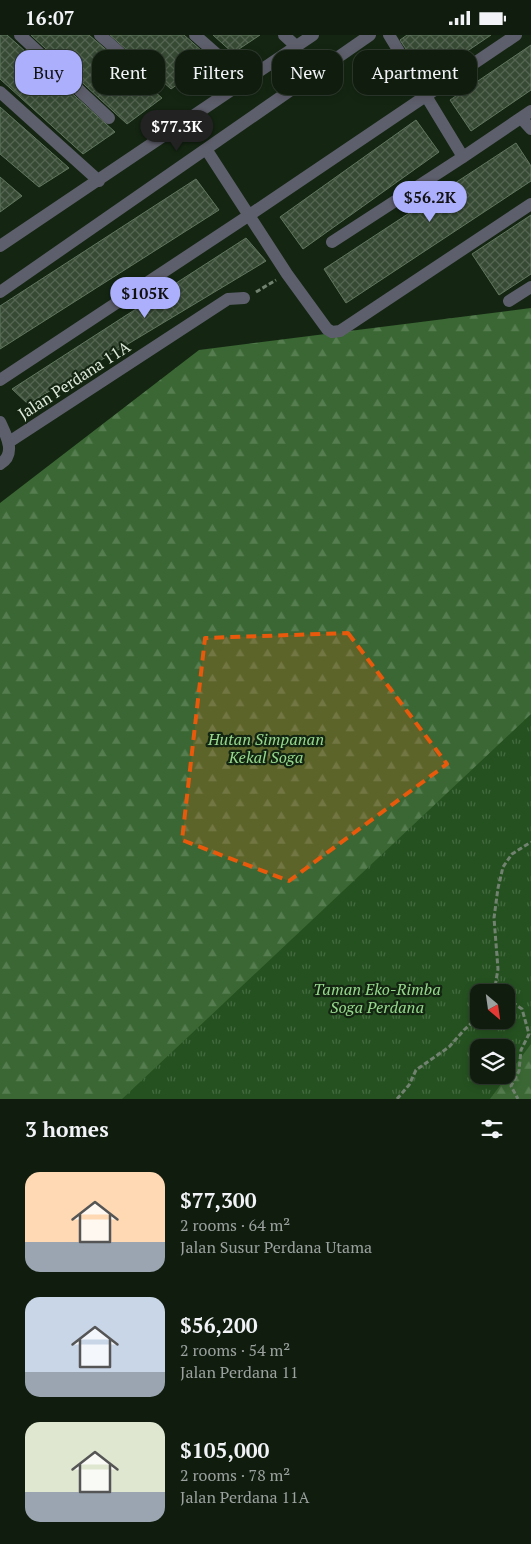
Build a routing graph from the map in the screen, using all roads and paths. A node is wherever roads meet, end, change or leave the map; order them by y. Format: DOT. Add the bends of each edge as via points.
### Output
graph roads {
  1 [pos="20,35"];
  2 [pos="100,35"];
  3 [pos="195,35"];
  4 [pos="284,35"];
  5 [pos="313,35"];
  6 [pos="370,35"];
  7 [pos="389,35"];
  8 [pos="516,35"];
  9 [pos="297,47"];
  10 [pos="117,50"];
  11 [pos="212,50"];
  12 [pos="398,50"];
  13 [pos="477,61"];
  14 [pos="0,92"];
  15 [pos="426,95"];
  16 [pos="526,115"];
  17 [pos="109,118"];
  18 [pos="531,129"];
  19 [pos="206,149"];
  20 [pos="464,157"];
  21 [pos="99,181"];
  22 [pos="531,204"];
  23 [pos="248,216"];
  24 [pos="332,242"];
  25 [pos="0,246"];
  26 [pos="287,274"];
  27 [pos="531,287"];
  28 [pos="0,292"];
  29 [pos="244,298"];
  30 [pos="509,301"];
  31 [pos="0,380"];
  32 [pos="0,422"];
  33 [pos="9,447"];
  34 [pos="0,464"];
  35 [pos="531,841"];
  36 [pos="497,984"];
  37 [pos="515,1004"];
  38 [pos="470,1024"];
  39 [pos="397,1099"];
  40 [pos="518,1099"];
  1 -- 17 [label="street"];
  2 -- 10 [label="street"];
  3 -- 11 [label="street"];
  4 -- 9 [label="street"];
  5 -- 9 [label="street"];
  6 -- 19 [label="street"];
  7 -- 12 [label="street"];
  8 -- 13 [label="street"];
  9 -- 21 [label="street"];
  14 -- 21 [label="street"];
  15 -- 20 [label="street"];
  15 -- 23 [label="street"];
  16 -- 18 [label="street"];
  16 -- 20 [label="street"];
  19 -- 23 [label="street"];
  19 -- 28 [label="street"];
  20 -- 24 [label="street"];
  21 -- 25 [label="street"];
  22 -- 26 [label="street" via="340,331 327,329"];
  23 -- 26 [label="street"];
  23 -- 31 [label="street"];
  26 -- 29 [label="path"];
  27 -- 30 [label="street"];
  29 -- 33 [label="street, Jalan Perdana 11A" via="228,299"];
  32 -- 33 [label="street"];
  33 -- 34 [label="street, Jalan Perdana 11A" via="4,462"];
  35 -- 36 [label="path" via="512,854 503,867 494,918"];
  37 -- 40 [label="path" via="522,1009 528,1035 521,1050 519,1071 510,1085"];
  38 -- 39 [label="path" via="449,1047 416,1070"];
}
